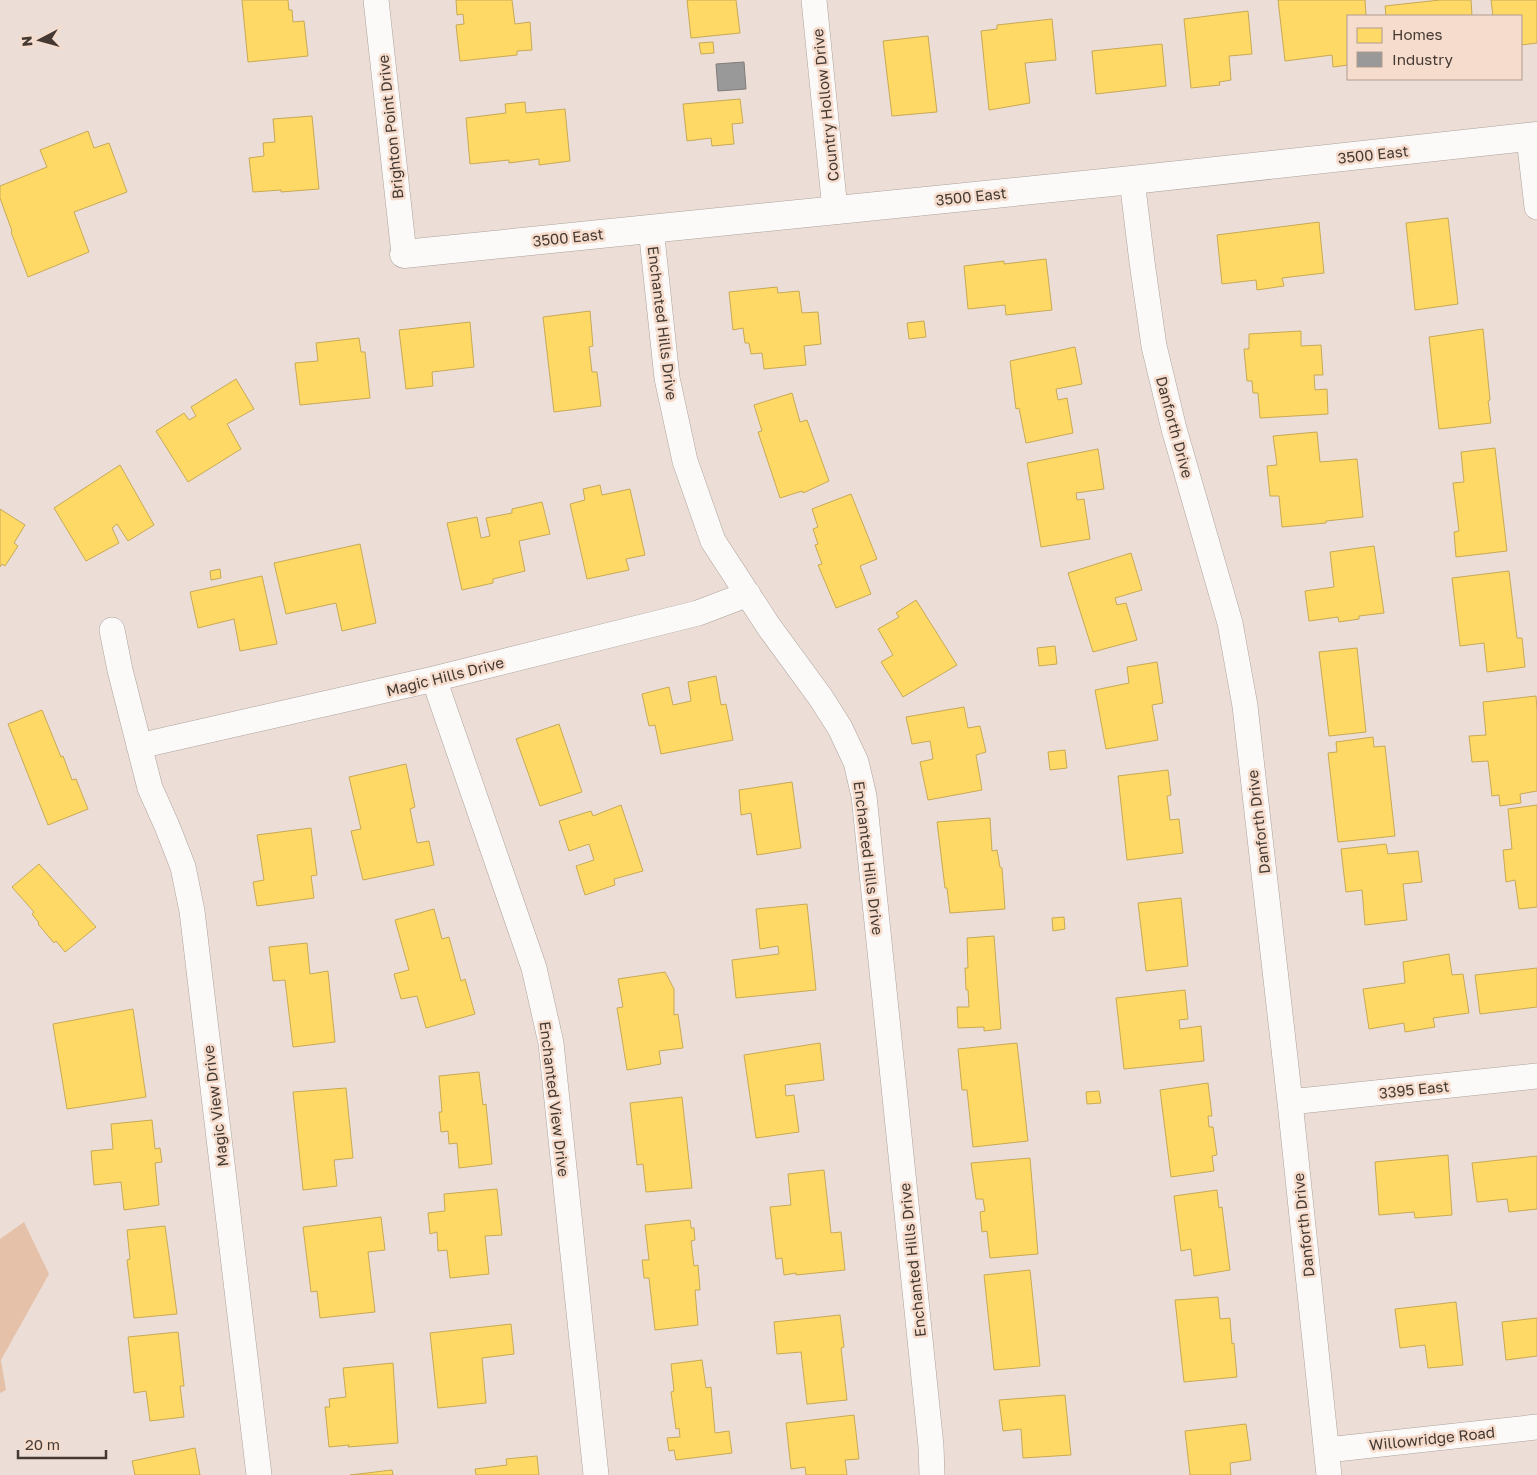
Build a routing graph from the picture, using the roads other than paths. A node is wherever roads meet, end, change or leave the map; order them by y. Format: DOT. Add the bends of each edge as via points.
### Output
graph roads {
  1 [pos="376,0"];
  2 [pos="814,0"];
  3 [pos="1533,136"];
  4 [pos="1132,180"];
  5 [pos="1537,207"];
  6 [pos="835,210"];
  7 [pos="651,228"];
  8 [pos="404,254"];
  9 [pos="748,594"];
  10 [pos="112,630"];
  11 [pos="434,679"];
  12 [pos="139,746"];
  13 [pos="1537,1076"];
  14 [pos="1290,1102"];
  15 [pos="1537,1427"];
  16 [pos="1327,1450"];
  17 [pos="260,1475"];
  18 [pos="596,1475"];
  19 [pos="932,1475"];
  20 [pos="1329,1475"];
  1 -- 8 [label="street, Brighton Point Drive"];
  2 -- 6 [label="street, Country Hollow Drive"];
  3 -- 4 [label="street, 3500 East"];
  3 -- 5 [label="street"];
  4 -- 6 [label="street, 3500 East"];
  4 -- 14 [label="street, Danforth Drive" via="1154,346 1174,429 1230,623 1245,706"];
  6 -- 7 [label="street, 3500 East"];
  7 -- 8 [label="street, 3500 East"];
  7 -- 9 [label="street, Enchanted Hills Drive" via="667,378 685,461 713,541"];
  9 -- 11 [label="street, Magic Hills Drive" via="698,613"];
  9 -- 19 [label="street, Enchanted Hills Drive" via="840,728 856,762 864,796"];
  10 -- 12 [label="street, Magic View Drive"];
  11 -- 12 [label="street, Magic Hills Drive"];
  11 -- 18 [label="street, Enchanted View Drive" via="534,968 551,1043"];
  12 -- 17 [label="street, Magic View Drive" via="150,788 183,867 192,911"];
  13 -- 14 [label="street, 3395 East"];
  14 -- 16 [label="street, Danforth Drive"];
  15 -- 16 [label="street, Willowridge Road"];
  16 -- 20 [label="street, Danforth Drive"];
}
